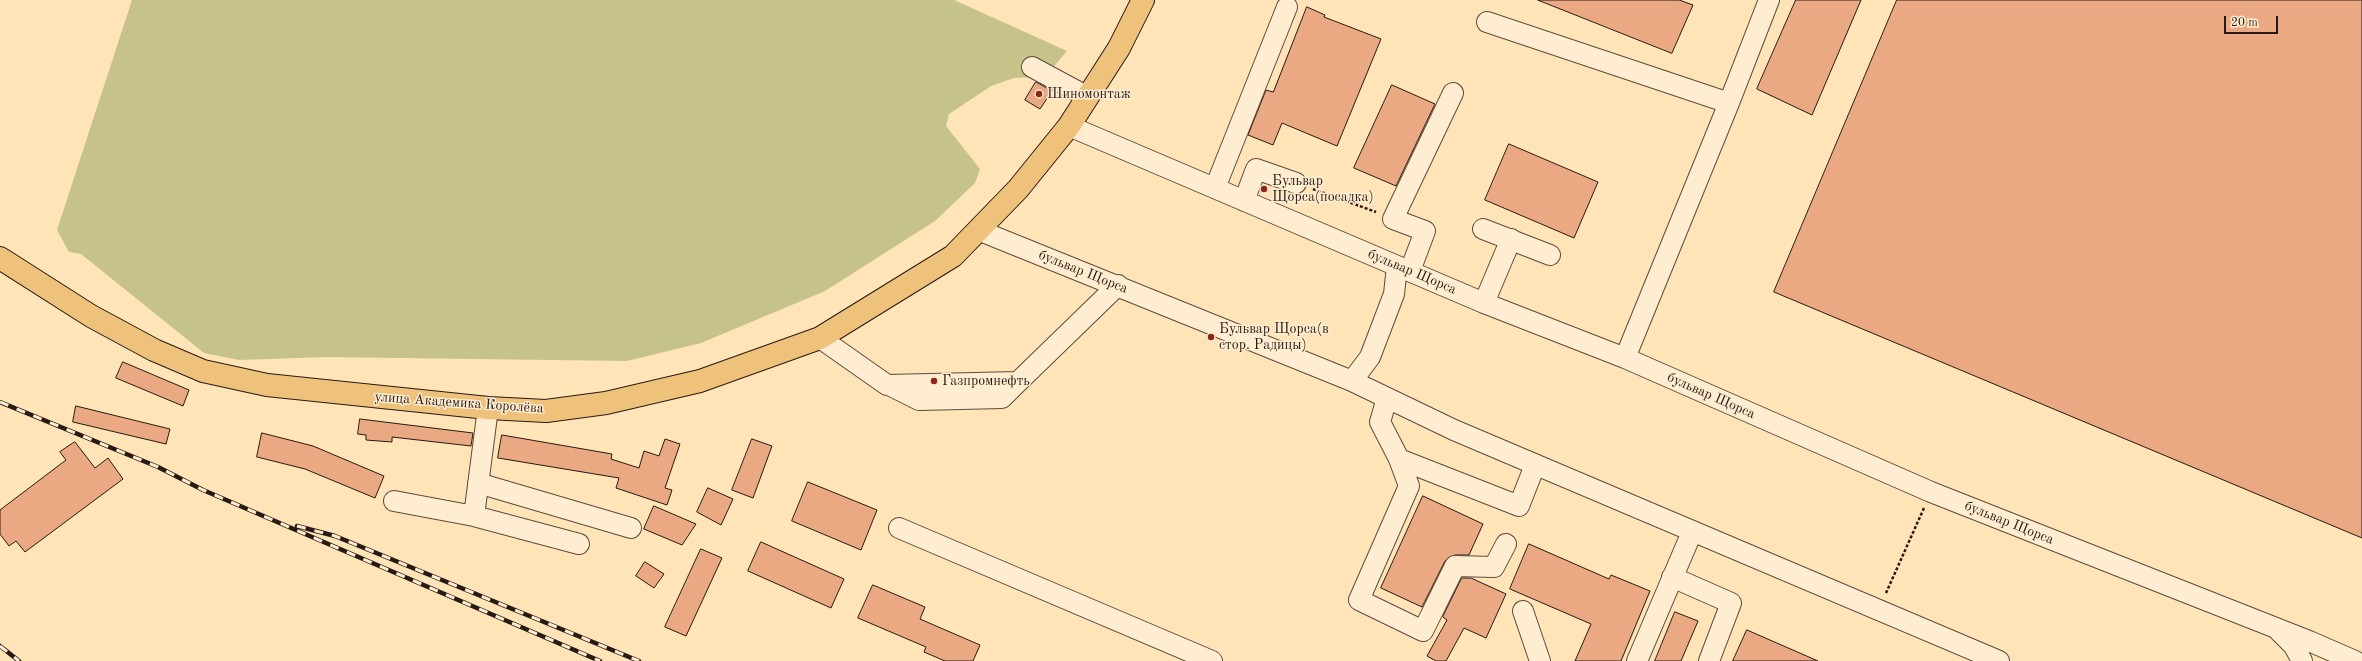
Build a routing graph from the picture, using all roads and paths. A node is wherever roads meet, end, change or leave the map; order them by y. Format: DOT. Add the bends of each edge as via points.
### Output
graph roads {
  1 [pos="1143,0"];
  2 [pos="1769,0"];
  3 [pos="1287,7"];
  4 [pos="1487,22"];
  5 [pos="1032,67"];
  6 [pos="1453,93"];
  7 [pos="1088,97"];
  8 [pos="1729,103"];
  9 [pos="1069,126"];
  10 [pos="1296,183"];
  11 [pos="1215,188"];
  12 [pos="1244,201"];
  13 [pos="1393,219"];
  14 [pos="1483,229"];
  15 [pos="978,230"];
  16 [pos="1510,239"];
  17 [pos="1550,255"];
  18 [pos="0,258"];
  19 [pos="1403,268"];
  20 [pos="1118,285"];
  21 [pos="1484,303"];
  22 [pos="820,338"];
  23 [pos="1624,358"];
  24 [pos="1352,381"];
  25 [pos="1387,398"];
  26 [pos="488,408"];
  27 [pos="1399,459"];
  28 [pos="1536,465"];
  29 [pos="478,483"];
  30 [pos="1931,492"];
  31 [pos="394,501"];
  32 [pos="474,516"];
  33 [pos="631,528"];
  34 [pos="899,528"];
  35 [pos="1692,532"];
  36 [pos="579,544"];
  37 [pos="1506,544"];
  38 [pos="1672,578"];
  39 [pos="1878,610"];
  40 [pos="1523,611"];
  41 [pos="2278,630"];
  42 [pos="1212,661"];
  43 [pos="1540,661"];
  44 [pos="1637,661"];
  45 [pos="1709,661"];
  46 [pos="1999,661"];
  47 [pos="2302,661"];
  48 [pos="2355,661"];
  1 -- 7 [label="main road" via="1119,48"];
  2 -- 8 [label="street"];
  3 -- 11 [label="street"];
  4 -- 8 [label="street"];
  5 -- 7 [label="street"];
  6 -- 13 [label="street"];
  7 -- 9 [label="main road"];
  8 -- 23 [label="street"];
  9 -- 11 [label="street, бульвар Щорса"];
  9 -- 15 [label="main road" via="1018,189"];
  10 -- 12 [label="street" via="1256,169"];
  10 -- 13 [label="path"];
  11 -- 12 [label="street, бульвар Щорса"];
  12 -- 19 [label="street, бульвар Щорса"];
  13 -- 19 [label="street" via="1425,231"];
  14 -- 16 [label="street"];
  15 -- 20 [label="street, бульвар Щорса"];
  15 -- 22 [label="main road, улица Академика Королёва" via="953,256"];
  16 -- 17 [label="street"];
  16 -- 21 [label="street"];
  18 -- 26 [label="main road, улица Академика Королёва" via="91,316 154,350 203,371 267,385"];
  19 -- 21 [label="street, бульвар Щорса"];
  19 -- 24 [label="street" via="1370,357"];
  20 -- 22 [label="street" via="1018,382 887,385"];
  20 -- 24 [label="street, бульвар Щорса"];
  21 -- 23 [label="street, бульвар Щорса"];
  22 -- 26 [label="main road, улица Академика Королёва" via="700,381 606,402 546,411"];
  23 -- 30 [label="street, бульвар Щорса"];
  24 -- 25 [label="street, бульвар Щорса"];
  25 -- 27 [label="street" via="1380,422"];
  25 -- 28 [label="street, бульвар Щорса"];
  26 -- 29 [label="street"];
  27 -- 28 [label="street" via="1519,506"];
  27 -- 37 [label="street" via="1409,486 1408,491 1359,600 1423,631 1456,566 1494,567"];
  28 -- 35 [label="street, бульвар Щорса"];
  29 -- 32 [label="street"];
  29 -- 33 [label="street"];
  30 -- 39 [label="path"];
  30 -- 41 [label="street, бульвар Щорса"];
  31 -- 32 [label="street"];
  32 -- 36 [label="street"];
  34 -- 42 [label="street"];
  35 -- 38 [label="street"];
  35 -- 39 [label="street, бульвар Щорса"];
  38 -- 44 [label="street"];
  38 -- 45 [label="street" via="1731,603"];
  39 -- 46 [label="street, бульвар Щорса"];
  40 -- 43 [label="street"];
  41 -- 47 [label="street" via="2294,646"];
  41 -- 48 [label="street, бульвар Щорса" via="2309,640"];
}
